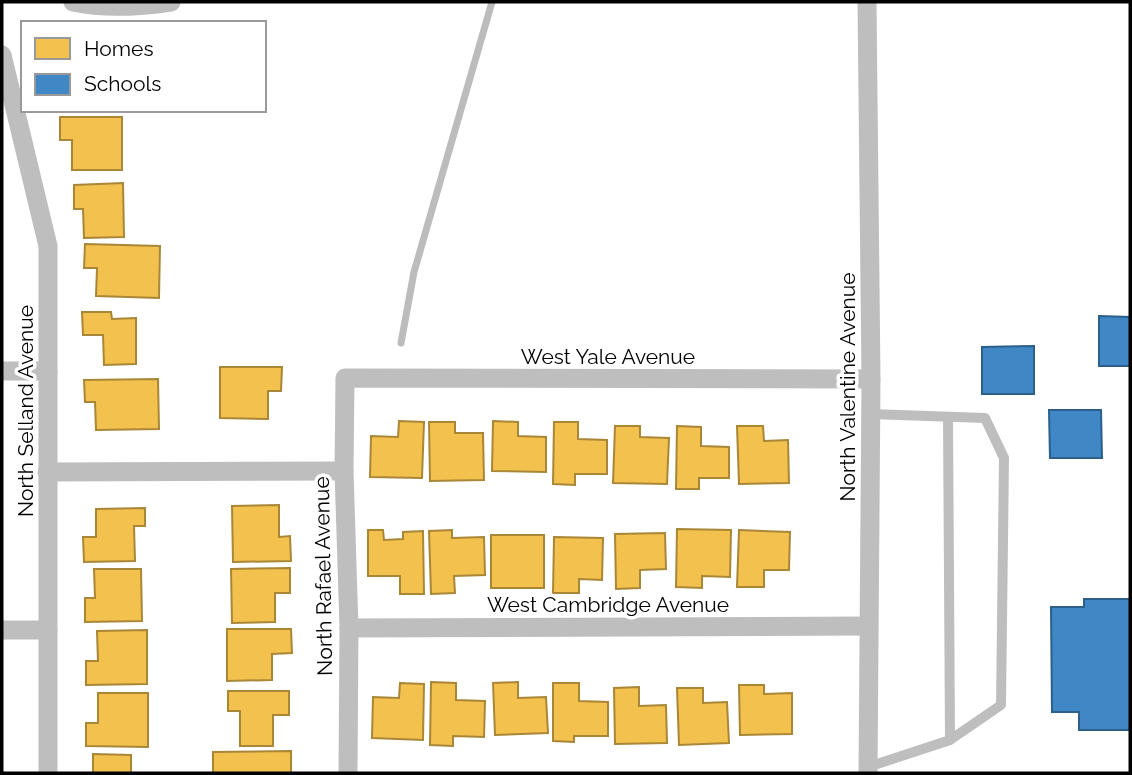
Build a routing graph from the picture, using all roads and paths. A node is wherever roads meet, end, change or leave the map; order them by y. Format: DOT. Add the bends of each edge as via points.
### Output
graph roads {
  1 [pos="74,2"];
  2 [pos="171,2"];
  3 [pos="867,2"];
  4 [pos="2,55"];
  5 [pos="9,114"];
  6 [pos="2,371"];
  7 [pos="48,371"];
  8 [pos="345,378"];
  9 [pos="871,379"];
  10 [pos="870,414"];
  11 [pos="948,417"];
  12 [pos="344,471"];
  13 [pos="47,472"];
  14 [pos="868,626"];
  15 [pos="349,628"];
  16 [pos="2,630"];
  17 [pos="48,630"];
  18 [pos="950,740"];
  19 [pos="868,770"];
  20 [pos="48,773"];
  21 [pos="348,773"];
  1 -- 2 [label="street" via="97,7"];
  3 -- 9 [label="street, North Valentine Avenue"];
  4 -- 5 [label="street, North Selland Avenue"];
  5 -- 7 [label="street, North Selland Avenue" via="48,246"];
  6 -- 7 [label="street"];
  7 -- 13 [label="street, North Selland Avenue"];
  8 -- 9 [label="street, West Yale Avenue"];
  8 -- 12 [label="street, North Rafael Avenue"];
  9 -- 10 [label="street, North Valentine Avenue"];
  10 -- 11 [label="lane"];
  10 -- 14 [label="street, North Valentine Avenue"];
  11 -- 18 [label="lane"];
  11 -- 18 [label="lane" via="985,418 1004,458 1001,705"];
  12 -- 13 [label="street"];
  12 -- 15 [label="street, North Rafael Avenue"];
  13 -- 17 [label="street, North Selland Avenue"];
  14 -- 15 [label="street, West Cambridge Avenue"];
  14 -- 19 [label="street, North Valentine Avenue"];
  15 -- 21 [label="street, North Rafael Avenue"];
  16 -- 17 [label="street"];
  17 -- 20 [label="street, North Selland Avenue"];
  18 -- 19 [label="lane"];
}
